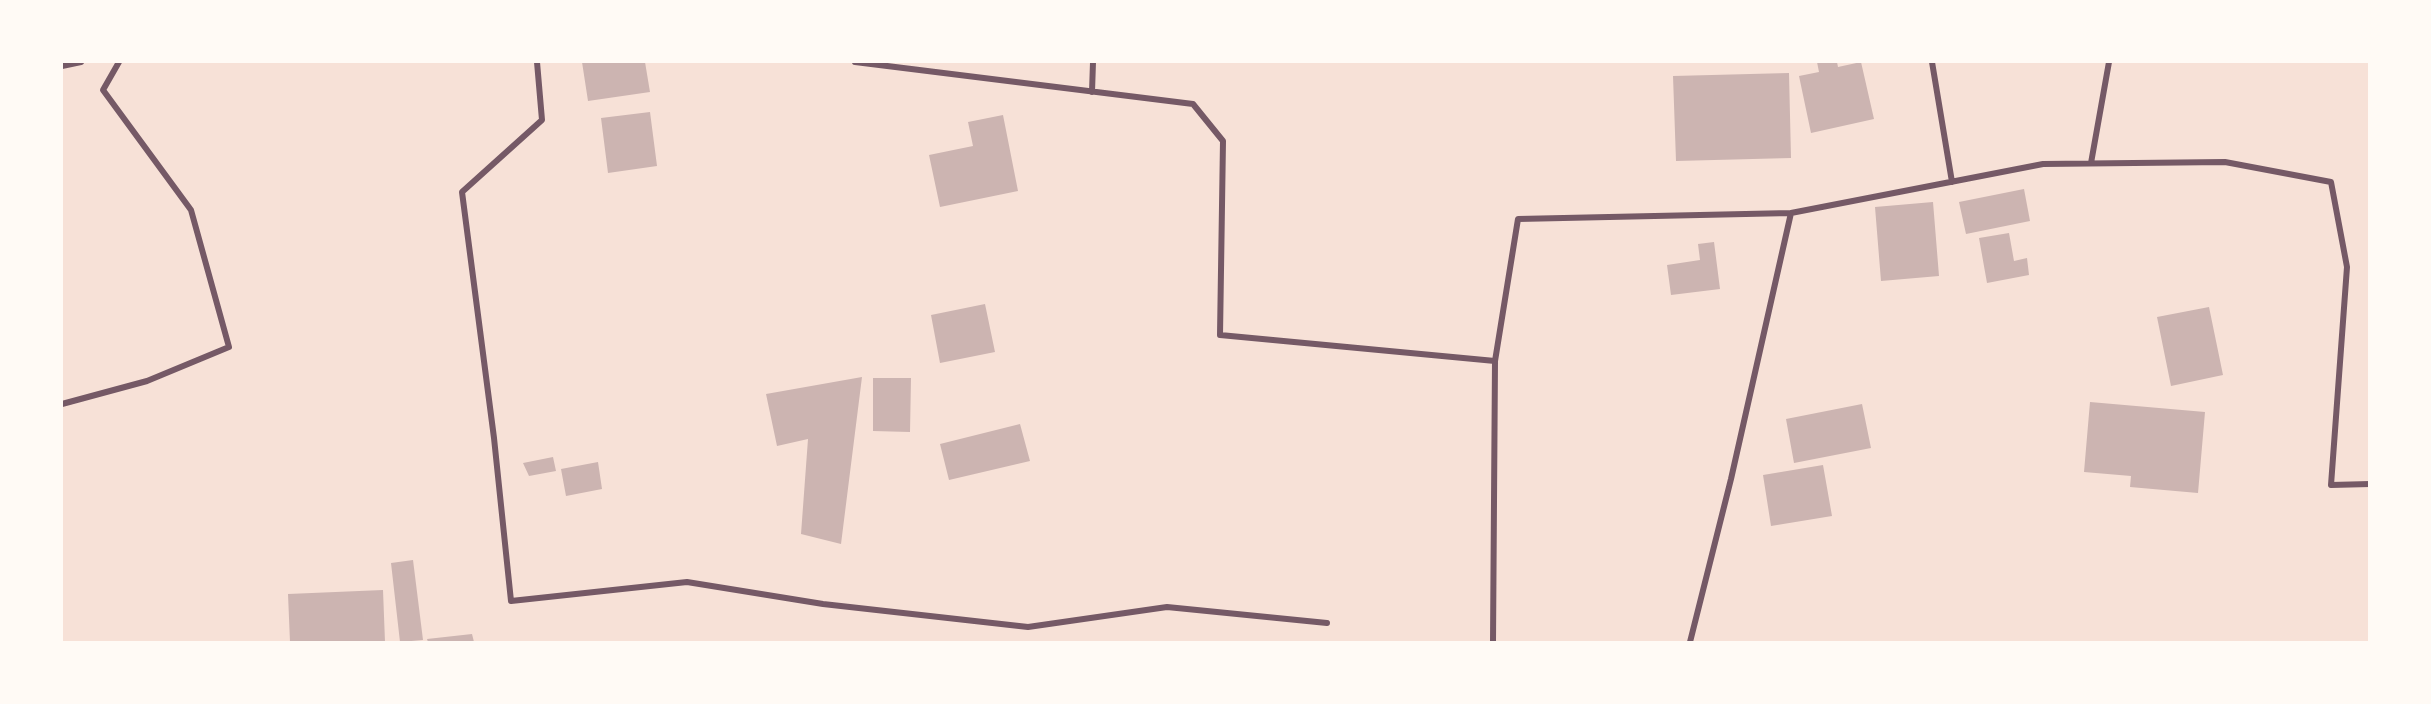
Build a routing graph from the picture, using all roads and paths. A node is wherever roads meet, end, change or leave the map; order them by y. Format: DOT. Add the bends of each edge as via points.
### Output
graph roads {
  1 [pos="81,62"];
  2 [pos="119,62"];
  3 [pos="537,62"];
  4 [pos="855,62"];
  5 [pos="1093,62"];
  6 [pos="1932,62"];
  7 [pos="2109,62"];
  8 [pos="62,66"];
  9 [pos="1092,92"];
  10 [pos="2091,164"];
  11 [pos="1952,182"];
  12 [pos="1791,213"];
  13 [pos="1495,362"];
  14 [pos="62,404"];
  15 [pos="2370,484"];
  16 [pos="1326,623"];
  17 [pos="1493,642"];
  18 [pos="1690,642"];
  1 -- 8 [label="street"];
  2 -- 14 [label="street" via="103,90 191,210 230,346 147,381"];
  3 -- 16 [label="street" via="542,120 462,192 511,600 687,582 823,604 1028,627 1167,608"];
  4 -- 9 [label="street"];
  5 -- 9 [label="street"];
  6 -- 11 [label="street"];
  7 -- 10 [label="street"];
  9 -- 13 [label="street" via="1193,104 1222,141 1220,335"];
  10 -- 11 [label="street" via="2043,164"];
  10 -- 15 [label="street" via="2225,162 2331,182 2347,267 2331,486"];
  11 -- 12 [label="street"];
  12 -- 13 [label="street" via="1518,219"];
  12 -- 18 [label="street"];
  13 -- 17 [label="street"];
}
